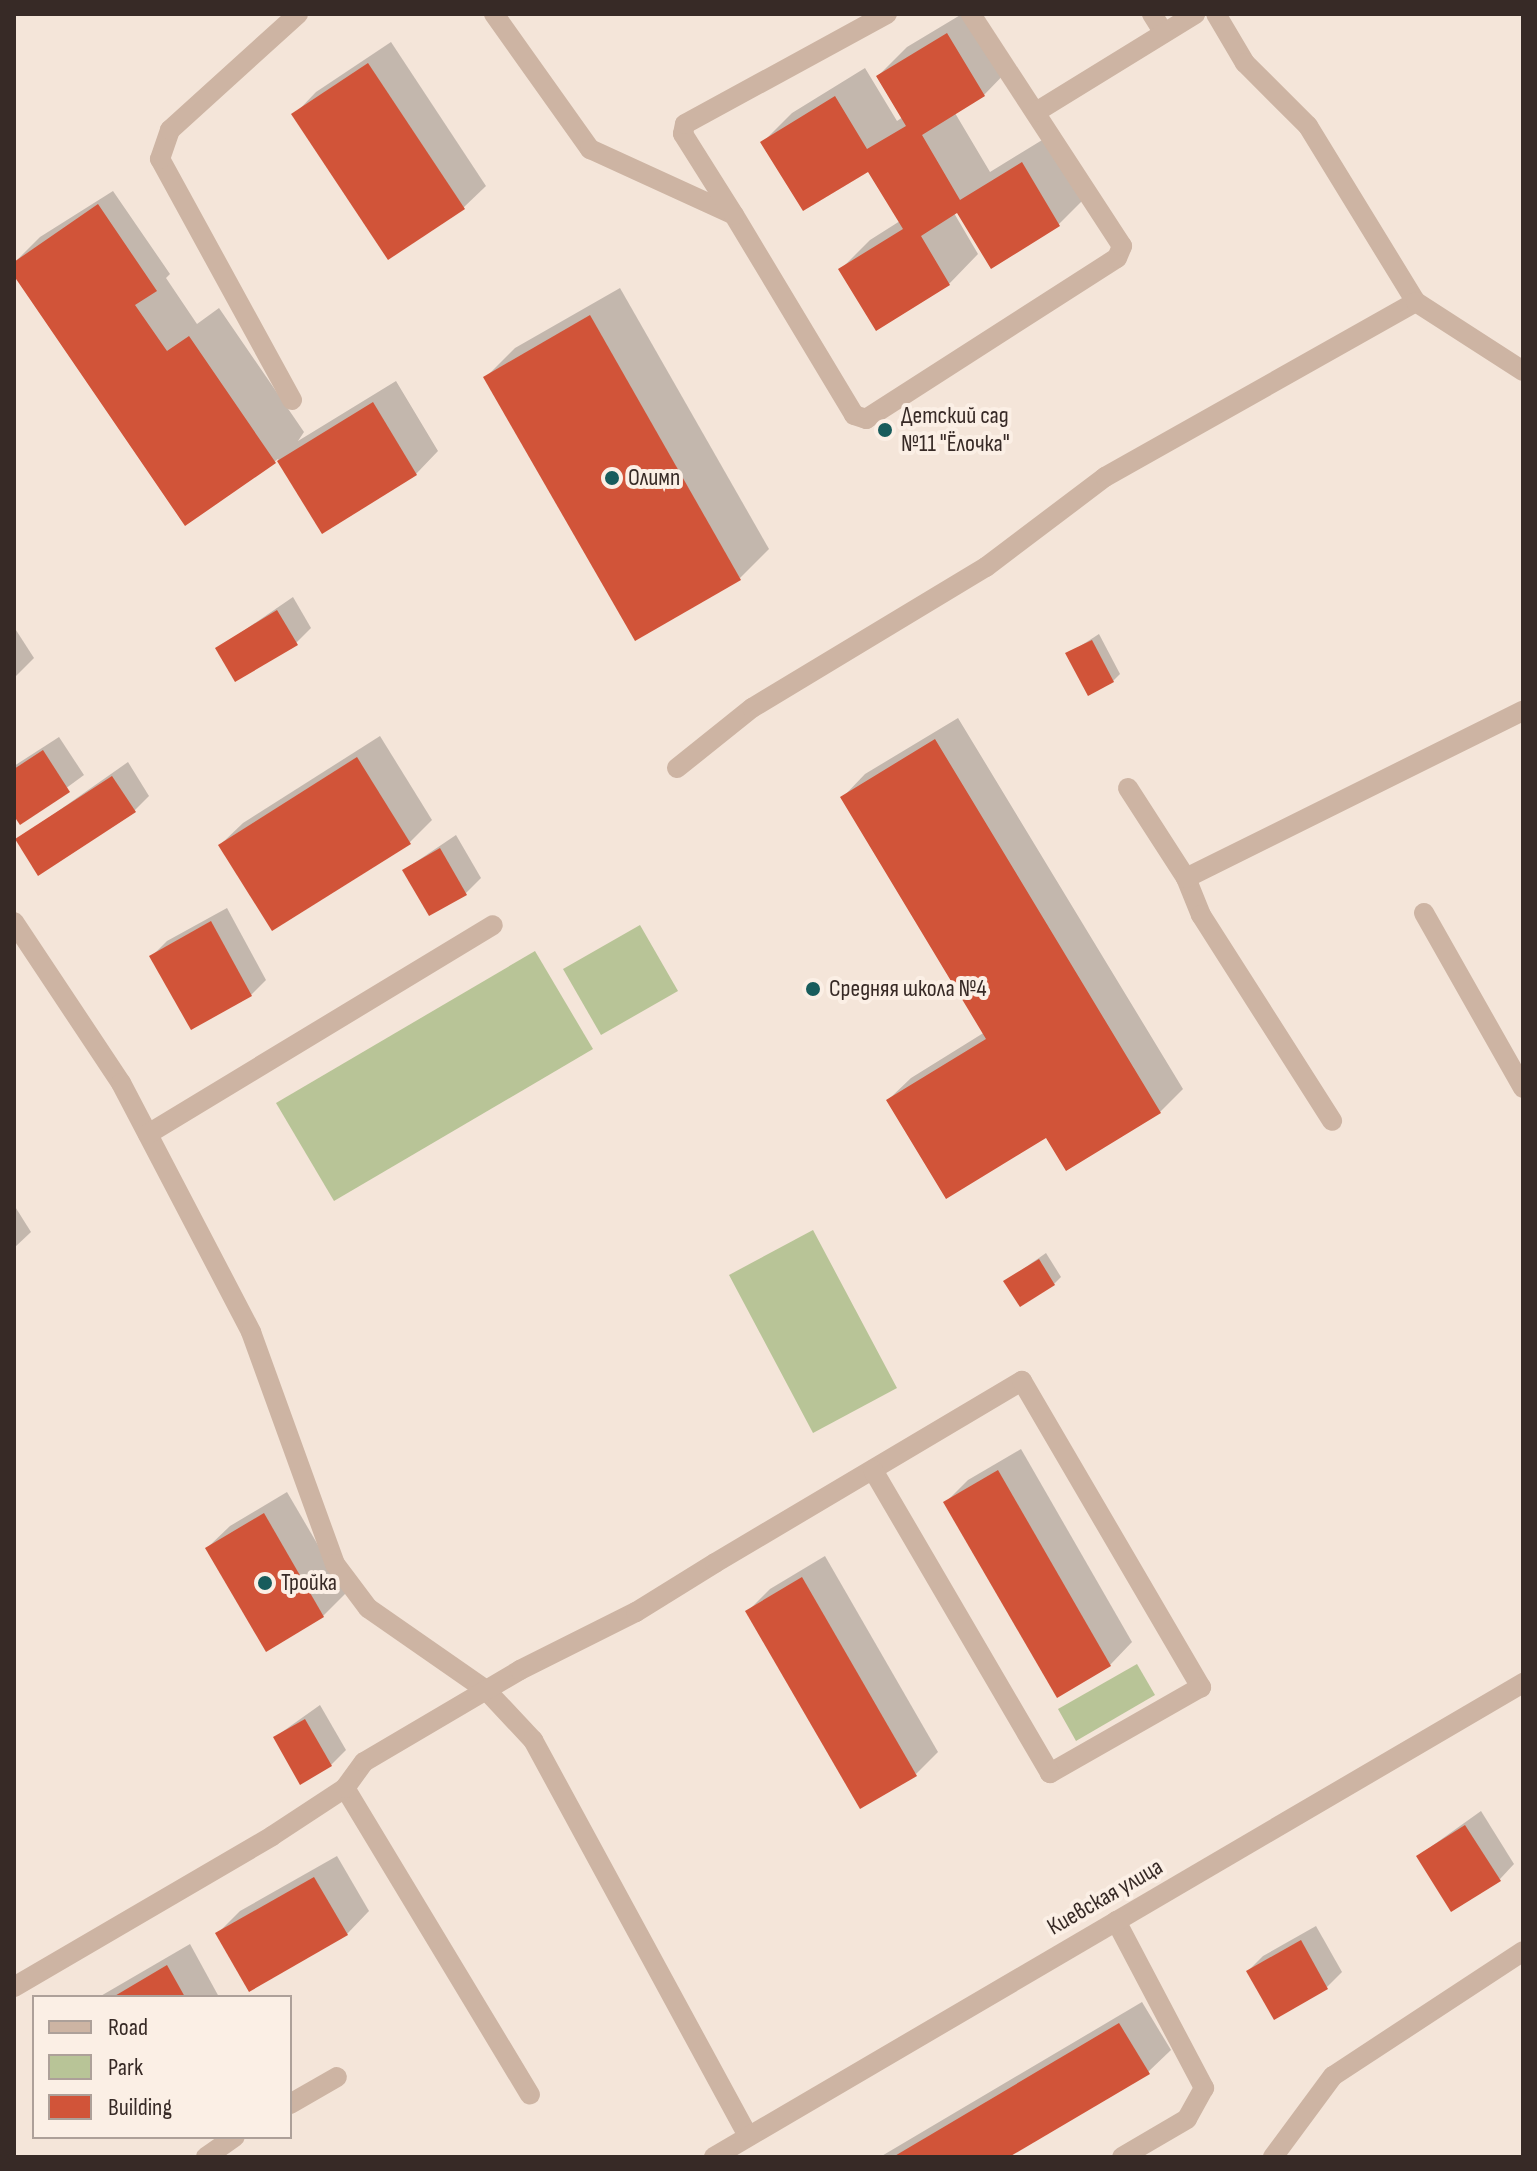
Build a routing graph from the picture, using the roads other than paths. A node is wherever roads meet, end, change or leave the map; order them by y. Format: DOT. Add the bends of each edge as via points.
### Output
graph roads {
  1 [pos="298,14"];
  2 [pos="494,14"];
  3 [pos="887,14"];
  4 [pos="971,14"];
  5 [pos="1152,14"];
  6 [pos="1195,14"];
  7 [pos="1216,14"];
  8 [pos="1164,33"];
  9 [pos="1036,112"];
  10 [pos="734,215"];
  11 [pos="1416,302"];
  12 [pos="1523,371"];
  13 [pos="292,400"];
  14 [pos="1523,711"];
  15 [pos="677,768"];
  16 [pos="1128,788"];
  17 [pos="1186,878"];
  18 [pos="1424,913"];
  19 [pos="14,922"];
  20 [pos="493,925"];
  21 [pos="1523,1088"];
  22 [pos="1332,1121"];
  23 [pos="148,1134"];
  24 [pos="873,1470"];
  25 [pos="1523,1683"];
  26 [pos="486,1690"];
  27 [pos="345,1788"];
  28 [pos="1116,1921"];
  29 [pos="1523,1951"];
  30 [pos="14,1987"];
  31 [pos="337,2077"];
  32 [pos="530,2095"];
  33 [pos="292,2103"];
  34 [pos="748,2136"];
  35 [pos="232,2139"];
  36 [pos="206,2157"];
  37 [pos="714,2157"];
  38 [pos="1122,2157"];
  39 [pos="1273,2157"];
  1 -- 13 [label="street" via="170,130 160,159"];
  2 -- 10 [label="street" via="590,149"];
  3 -- 10 [label="street" via="685,124 683,134"];
  4 -- 9 [label="street"];
  5 -- 8 [label="street"];
  6 -- 8 [label="street"];
  7 -- 11 [label="street" via="1245,63 1308,126"];
  8 -- 9 [label="street"];
  9 -- 10 [label="street" via="1122,246 1117,258 866,419 854,415"];
  11 -- 12 [label="street"];
  11 -- 15 [label="street" via="1105,477 986,567 752,708"];
  14 -- 17 [label="street"];
  16 -- 17 [label="street"];
  17 -- 22 [label="street" via="1201,915"];
  18 -- 21 [label="street"];
  19 -- 23 [label="street"];
  20 -- 23 [label="street"];
  23 -- 26 [label="street" via="251,1332 335,1564 368,1608"];
  24 -- 24 [label="street" via="1022,1381 1201,1687 1050,1773"];
  24 -- 26 [label="street" via="636,1612"];
  25 -- 28 [label="street, Киевская улица"];
  26 -- 27 [label="street" via="364,1762"];
  26 -- 34 [label="street" via="508,1708 561,1784"];
  27 -- 30 [label="street"];
  27 -- 32 [label="street"];
  28 -- 34 [label="street, Киевская улица"];
  28 -- 38 [label="street" via="1204,2088 1187,2119"];
  29 -- 39 [label="street" via="1333,2076"];
  31 -- 33 [label="street"];
  34 -- 37 [label="street, Киевская улица"];
  35 -- 36 [label="street"];
}
